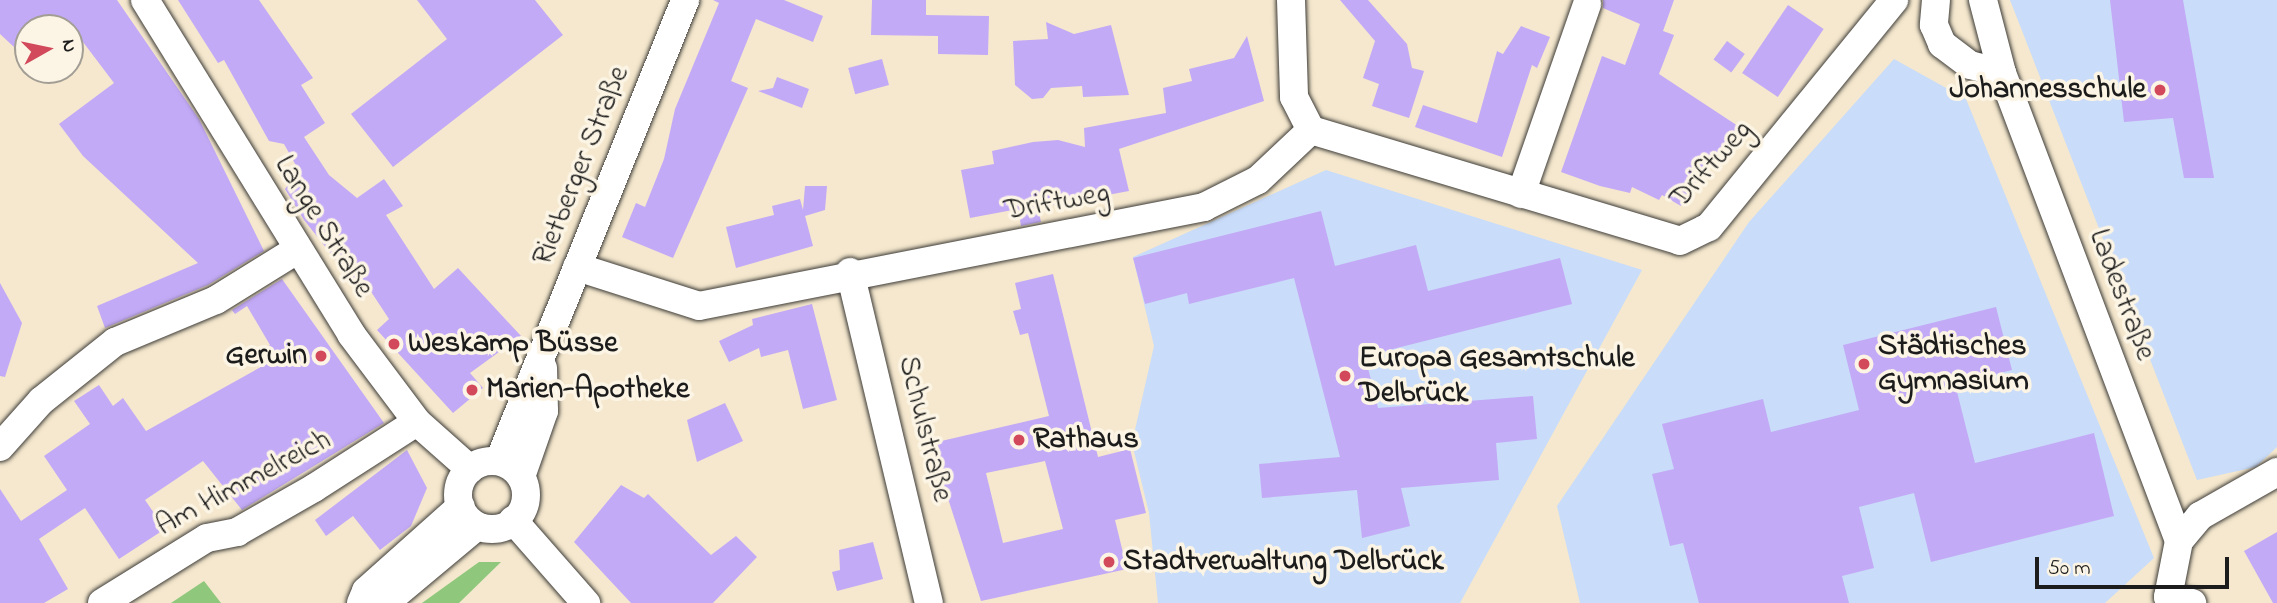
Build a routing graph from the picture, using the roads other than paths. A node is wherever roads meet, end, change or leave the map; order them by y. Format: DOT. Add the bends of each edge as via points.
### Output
graph roads {
  1 [pos="145,0"];
  2 [pos="685,0"];
  3 [pos="1291,0"];
  4 [pos="1894,0"];
  5 [pos="1936,0"];
  6 [pos="1983,0"];
  7 [pos="1587,4"];
  8 [pos="2002,73"];
  9 [pos="1311,130"];
  10 [pos="1521,194"];
  11 [pos="295,251"];
  12 [pos="577,267"];
  13 [pos="850,272"];
  14 [pos="417,422"];
  15 [pos="0,447"];
  16 [pos="470,469"];
  17 [pos="510,469"];
  18 [pos="2277,472"];
  19 [pos="469,517"];
  20 [pos="513,520"];
  21 [pos="2179,541"];
  22 [pos="2171,601"];
  23 [pos="102,603"];
  24 [pos="361,603"];
  25 [pos="385,603"];
  26 [pos="586,603"];
  27 [pos="929,603"];
  1 -- 11 [label="street, Lange Straße"];
  2 -- 12 [label="street, Rietberger Straße"];
  3 -- 9 [label="street" via="1294,97"];
  4 -- 10 [label="street, Driftweg" via="1697,236 1664,239"];
  5 -- 8 [label="street" via="1934,25 1942,44 1970,65"];
  6 -- 8 [label="street, Ladestraße"];
  7 -- 10 [label="street"];
  8 -- 21 [label="street, Ladestraße"];
  9 -- 10 [label="street, Driftweg"];
  9 -- 13 [label="street, Driftweg" via="1258,180 1204,207"];
  11 -- 14 [label="street, Lange Straße"];
  11 -- 15 [label="street" via="216,300 115,341 41,401"];
  12 -- 13 [label="street, Driftweg" via="699,306"];
  12 -- 17 [label="street, Rietberger Straße" via="543,358"];
  13 -- 27 [label="street, Schulstraße"];
  14 -- 16 [label="street, Lange Straße"];
  14 -- 23 [label="street, Am Himmelreich" via="314,488 237,531 207,538"];
  16 -- 17 [label="street"];
  16 -- 19 [label="street" via="459,486"];
  17 -- 20 [label="street" via="524,505"];
  18 -- 21 [label="street" via="2200,516"];
  19 -- 20 [label="street" via="493,529"];
  19 -- 24 [label="street" via="366,591"];
  19 -- 25 [label="street"];
  20 -- 26 [label="street"];
  21 -- 22 [label="street"];
}
